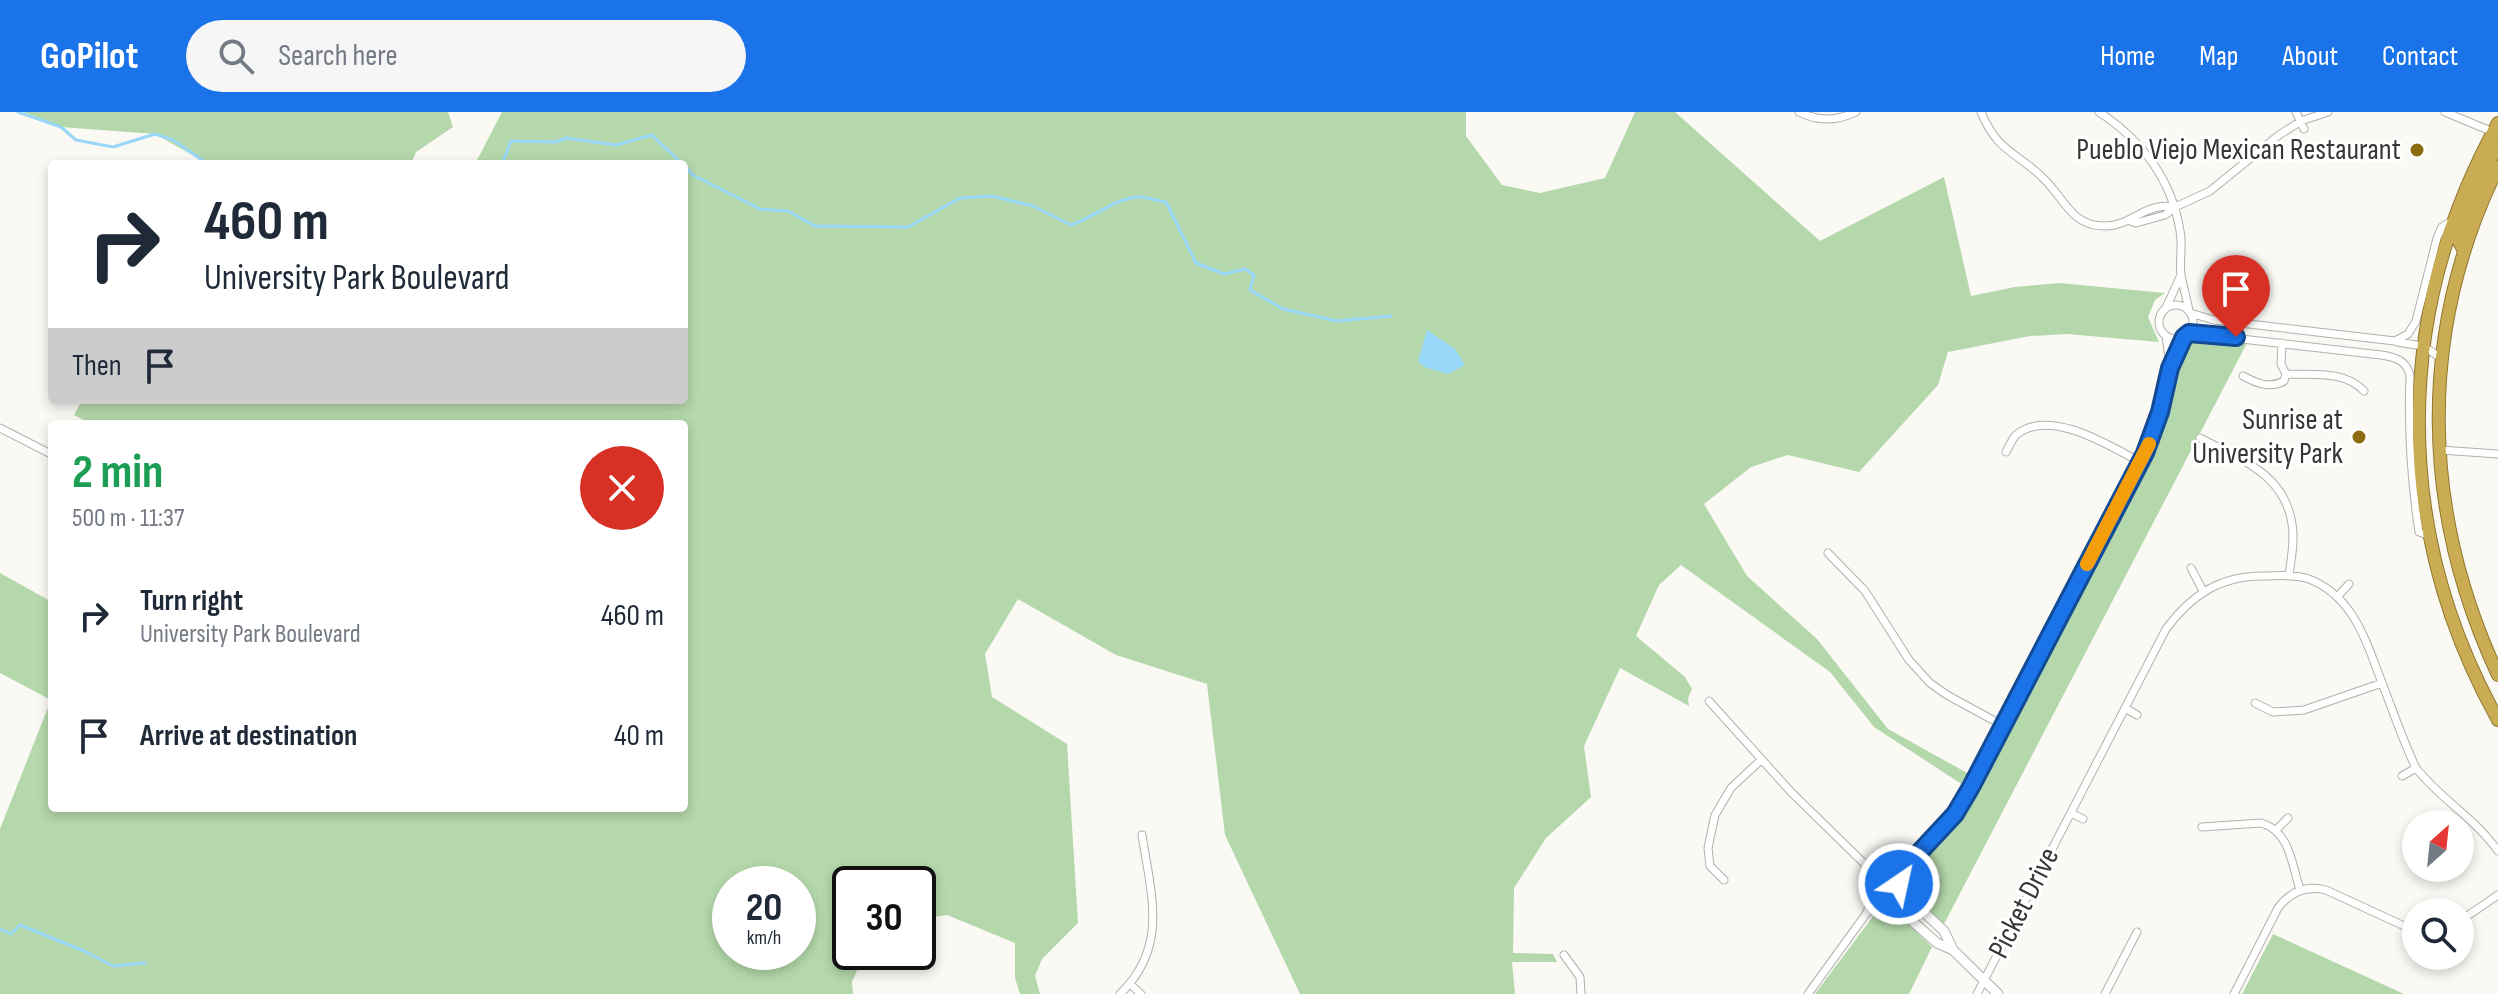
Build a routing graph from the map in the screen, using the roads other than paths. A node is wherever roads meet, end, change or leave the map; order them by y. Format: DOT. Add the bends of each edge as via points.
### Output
graph roads {
  1 [pos="1799,112"];
  2 [pos="1856,112"];
  3 [pos="1981,112"];
  4 [pos="2099,112"];
  5 [pos="2296,112"];
  6 [pos="2328,112"];
  7 [pos="2445,112"];
  8 [pos="2303,125"];
  9 [pos="2496,133"];
  10 [pos="2498,167"];
  11 [pos="2175,207"];
  12 [pos="2453,220"];
  13 [pos="2464,251"];
  14 [pos="2181,275"];
  15 [pos="2166,308"];
  16 [pos="2189,312"];
  17 [pos="2186,335"];
  18 [pos="2166,336"];
  19 [pos="2395,341"];
  20 [pos="2282,343"];
  21 [pos="2423,346"];
  22 [pos="2443,359"];
  23 [pos="2170,368"];
  24 [pos="2286,374"];
  25 [pos="2243,376"];
  26 [pos="2364,391"];
  27 [pos="0,428"];
  28 [pos="2200,438"];
  29 [pos="2439,450"];
  30 [pos="48,452"];
  31 [pos="2006,452"];
  32 [pos="2498,454"];
  33 [pos="2140,462"];
  34 [pos="2428,535"];
  35 [pos="1828,553"];
  36 [pos="2191,568"];
  37 [pos="2289,575"];
  38 [pos="2349,584"];
  39 [pos="2203,591"];
  40 [pos="2337,597"];
  41 [pos="2498,675"];
  42 [pos="2382,683"];
  43 [pos="1709,701"];
  44 [pos="2255,703"];
  45 [pos="2125,708"];
  46 [pos="2137,715"];
  47 [pos="2498,720"];
  48 [pos="2002,725"];
  49 [pos="1761,760"];
  50 [pos="2416,768"];
  51 [pos="2402,776"];
  52 [pos="2071,813"];
  53 [pos="2288,818"];
  54 [pos="2083,819"];
  55 [pos="2202,827"];
  56 [pos="2276,830"];
  57 [pos="1142,835"];
  58 [pos="2498,851"];
  59 [pos="1915,857"];
  60 [pos="1890,874"];
  61 [pos="1878,877"];
  62 [pos="1724,880"];
  63 [pos="1899,886"];
  64 [pos="1876,890"];
  65 [pos="2300,890"];
  66 [pos="2498,895"];
  67 [pos="1888,897"];
  68 [pos="2474,911"];
  69 [pos="1866,914"];
  70 [pos="2402,925"];
  71 [pos="2137,932"];
  72 [pos="1953,950"];
  73 [pos="1564,955"];
  74 [pos="1984,980"];
  75 [pos="1130,984"];
  76 [pos="1120,994"];
  77 [pos="1141,994"];
  78 [pos="1581,994"];
  79 [pos="1808,994"];
  80 [pos="1977,994"];
  81 [pos="1998,994"];
  82 [pos="2105,994"];
  83 [pos="2234,994"];
  1 -- 2 [label="street" via="1828,119"];
  3 -- 11 [label="street" via="1998,143 2042,176 2078,219 2101,227 2130,221 2133,215 2162,205"];
  4 -- 11 [label="street" via="2131,136 2157,166"];
  5 -- 8 [label="street"];
  6 -- 8 [label="street"];
  7 -- 9 [label="street"];
  8 -- 11 [label="street" via="2279,135 2210,191"];
  9 -- 12 [label="highway" via="2479,158"];
  9 -- 13 [label="highway" via="2457,238"];
  10 -- 13 [label="highway"];
  11 -- 14 [label="street"];
  12 -- 19 [label="street" via="2437,238 2413,328"];
  12 -- 21 [label="highway"];
  13 -- 22 [label="highway"];
  14 -- 15 [label="street"];
  14 -- 16 [label="street"];
  15 -- 16 [label="street" via="2176,305"];
  15 -- 18 [label="street" via="2158,323"];
  16 -- 17 [label="street" via="2193,323"];
  16 -- 19 [label="street" via="2214,320"];
  17 -- 18 [label="street"];
  17 -- 20 [label="street"];
  17 -- 23 [label="street"];
  18 -- 23 [label="street"];
  19 -- 21 [label="street"];
  20 -- 24 [label="street"];
  20 -- 34 [label="street" via="2390,356 2404,363 2410,376 2411,484 2419,532"];
  21 -- 22 [label="street"];
  21 -- 34 [label="highway" via="2418,437"];
  22 -- 29 [label="highway"];
  23 -- 33 [label="street"];
  24 -- 25 [label="street" via="2275,385"];
  24 -- 26 [label="street" via="2353,379"];
  27 -- 30 [label="street"];
  28 -- 37 [label="street" via="2269,476 2285,498 2293,527"];
  29 -- 32 [label="street"];
  29 -- 41 [label="highway" via="2444,502 2465,595"];
  31 -- 33 [label="street" via="2016,435 2056,426"];
  33 -- 48 [label="street"];
  34 -- 47 [label="highway" via="2448,609"];
  35 -- 48 [label="street" via="1865,591 1930,683"];
  36 -- 39 [label="street"];
  37 -- 39 [label="street, Picket Drive" via="2239,577"];
  37 -- 40 [label="street, Picket Drive" via="2315,582"];
  38 -- 40 [label="street"];
  39 -- 45 [label="street, Picket Drive" via="2166,629"];
  40 -- 42 [label="street, Picket Drive" via="2360,627"];
  42 -- 44 [label="street" via="2304,710 2273,712"];
  42 -- 50 [label="street, Picket Drive"];
  43 -- 49 [label="street"];
  45 -- 46 [label="street"];
  45 -- 52 [label="street, Picket Drive"];
  48 -- 59 [label="street" via="1960,806"];
  49 -- 61 [label="street"];
  49 -- 62 [label="street" via="1731,788 1713,822 1710,866"];
  50 -- 51 [label="street"];
  50 -- 58 [label="street, Picket Drive"];
  52 -- 54 [label="street, Picket Drive"];
  52 -- 74 [label="street, Picket Drive"];
  53 -- 56 [label="street"];
  55 -- 56 [label="street" via="2261,823"];
  56 -- 65 [label="street"];
  57 -- 75 [label="street" via="1153,929 1145,961"];
  59 -- 60 [label="street"];
  59 -- 63 [label="street"];
  60 -- 61 [label="street"];
  60 -- 63 [label="street"];
  61 -- 64 [label="street"];
  63 -- 67 [label="street"];
  63 -- 72 [label="street" via="1944,931"];
  64 -- 67 [label="street"];
  64 -- 69 [label="street"];
  65 -- 70 [label="street" via="2326,890"];
  65 -- 83 [label="street" via="2278,908"];
  66 -- 68 [label="street"];
  67 -- 69 [label="street"];
  67 -- 72 [label="street" via="1937,943"];
  69 -- 79 [label="street"];
  71 -- 82 [label="street"];
  72 -- 74 [label="street"];
  73 -- 78 [label="street" via="1580,977"];
  74 -- 80 [label="street, Picket Drive"];
  74 -- 81 [label="street"];
  75 -- 76 [label="street"];
  75 -- 77 [label="street"];
}
